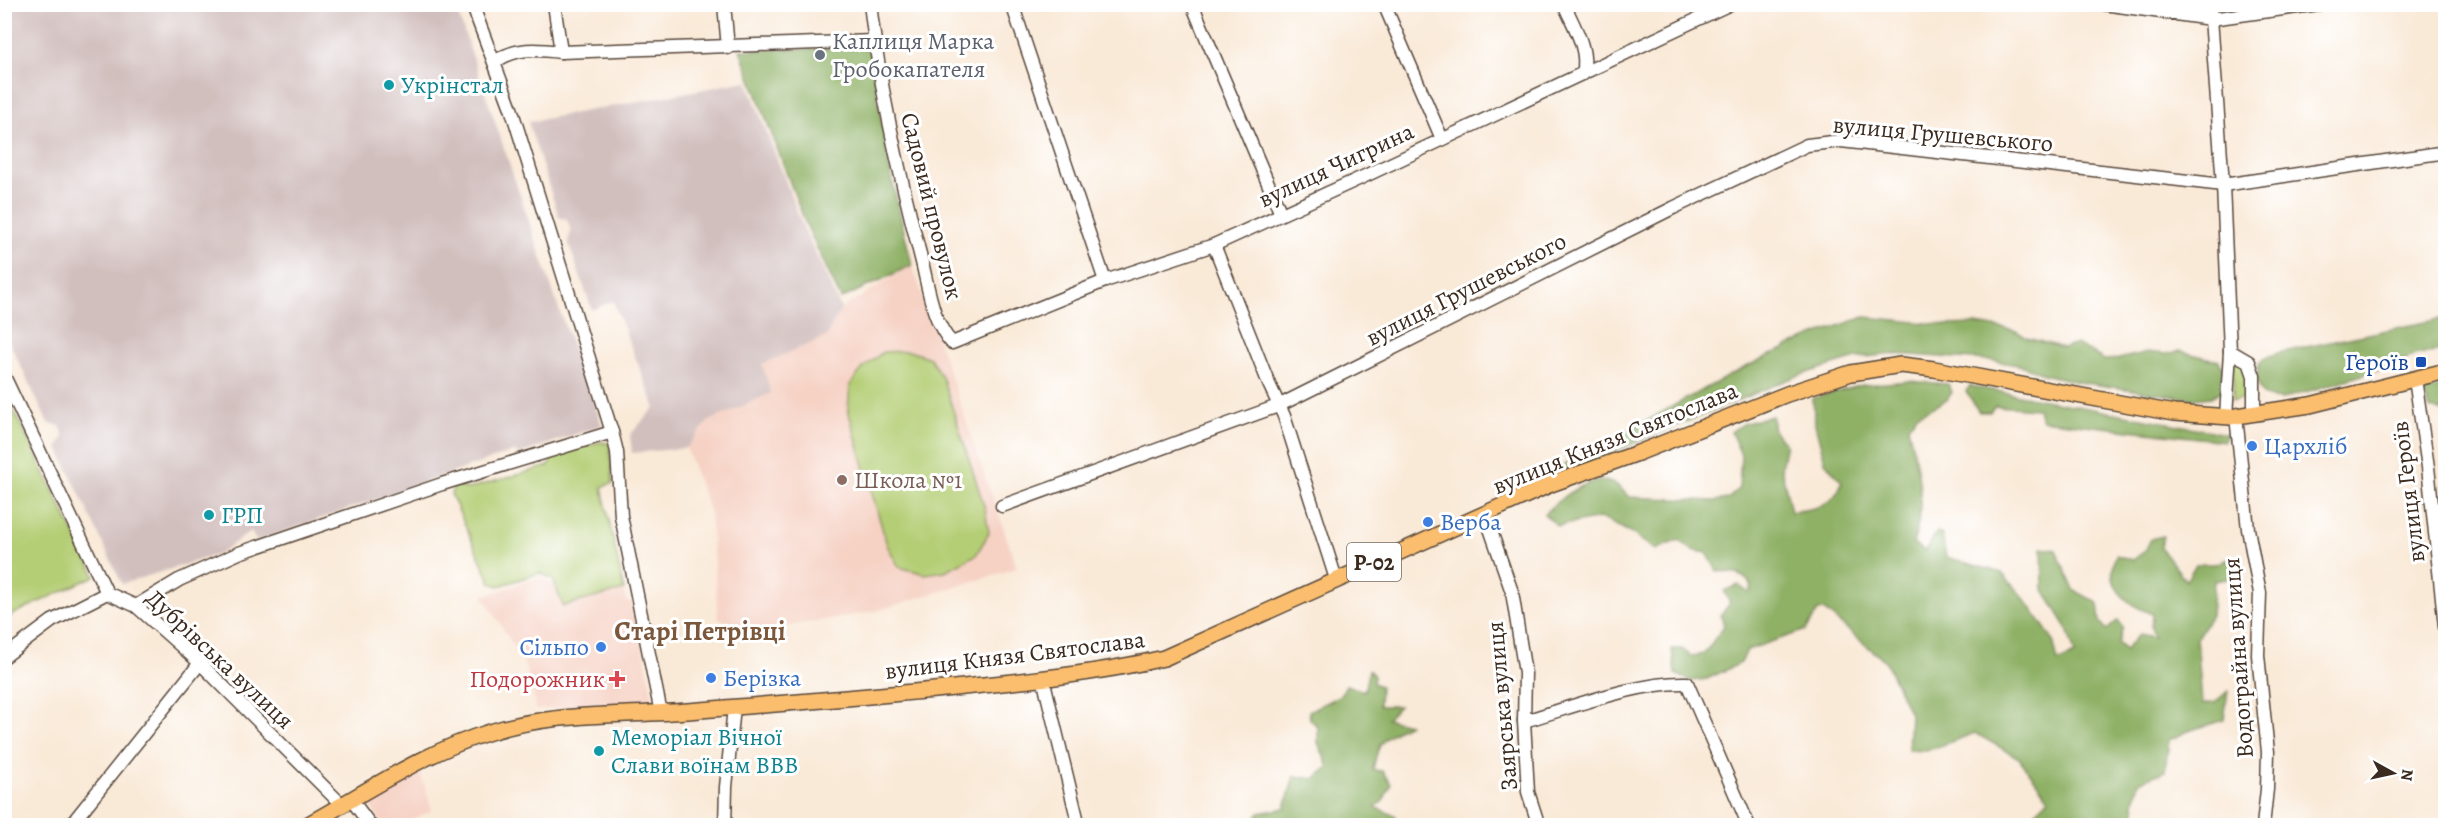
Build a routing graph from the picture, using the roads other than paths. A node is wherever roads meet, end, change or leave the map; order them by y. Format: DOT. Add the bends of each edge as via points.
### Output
graph roads {
  1 [pos="472,4"];
  2 [pos="554,4"];
  3 [pos="724,4"];
  4 [pos="870,4"];
  5 [pos="1012,4"];
  6 [pos="1192,4"];
  7 [pos="1384,4"];
  8 [pos="1564,4"];
  9 [pos="1730,4"];
  10 [pos="2104,4"];
  11 [pos="2210,4"];
  12 [pos="2319,4"];
  13 [pos="2211,19"];
  14 [pos="874,41"];
  15 [pos="728,48"];
  16 [pos="561,52"];
  17 [pos="495,62"];
  18 [pos="1583,74"];
  19 [pos="1442,139"];
  20 [pos="2445,152"];
  21 [pos="2223,185"];
  22 [pos="1281,214"];
  23 [pos="1214,245"];
  24 [pos="1105,281"];
  25 [pos="952,343"];
  26 [pos="2230,351"];
  27 [pos="2445,371"];
  28 [pos="4,376"];
  29 [pos="2415,379"];
  30 [pos="1278,406"];
  31 [pos="2254,414"];
  32 [pos="2231,416"];
  33 [pos="612,432"];
  34 [pos="1002,506"];
  35 [pos="1485,514"];
  36 [pos="1336,579"];
  37 [pos="107,593"];
  38 [pos="136,606"];
  39 [pos="2445,636"];
  40 [pos="4,657"];
  41 [pos="200,663"];
  42 [pos="1043,678"];
  43 [pos="734,707"];
  44 [pos="660,713"];
  45 [pos="1524,721"];
  46 [pos="346,802"];
  47 [pos="70,825"];
  48 [pos="305,825"];
  49 [pos="371,825"];
  50 [pos="725,825"];
  51 [pos="1078,825"];
  52 [pos="1539,825"];
  53 [pos="1749,825"];
  54 [pos="2263,825"];
  1 -- 17 [label="street"];
  2 -- 16 [label="street"];
  3 -- 15 [label="street"];
  4 -- 14 [label="street, Садовий провулок"];
  5 -- 24 [label="street"];
  6 -- 22 [label="street"];
  7 -- 19 [label="street"];
  8 -- 18 [label="street" via="1584,50"];
  9 -- 18 [label="street, вулиця Чигрина"];
  10 -- 13 [label="street"];
  11 -- 13 [label="street, Водограйна вулиця"];
  12 -- 13 [label="street"];
  13 -- 21 [label="street, Водограйна вулиця"];
  14 -- 15 [label="street"];
  14 -- 25 [label="street, Садовий провулок" via="894,150 934,309"];
  15 -- 16 [label="street"];
  16 -- 17 [label="street" via="512,52"];
  17 -- 33 [label="street"];
  18 -- 19 [label="street, вулиця Чигрина"];
  19 -- 22 [label="street, вулиця Чигрина"];
  20 -- 21 [label="street, вулиця Грушевського"];
  21 -- 26 [label="street, Водограйна вулиця"];
  21 -- 30 [label="street, вулиця Грушевського" via="1841,141 1806,145"];
  22 -- 23 [label="street, вулиця Чигрина"];
  23 -- 24 [label="street, вулиця Чигрина"];
  23 -- 30 [label="street"];
  24 -- 25 [label="street, вулиця Чигрина"];
  26 -- 31 [label="street" via="2249,362 2254,376"];
  26 -- 32 [label="street, Водограйна вулиця"];
  27 -- 29 [label="main road, вулиця Князя Святослава / Р-02"];
  28 -- 37 [label="street, Дубрівська вулиця"];
  29 -- 31 [label="main road, вулиця Князя Святослава / Р-02" via="2310,405"];
  29 -- 39 [label="street, вулиця Героїв"];
  30 -- 34 [label="street, вулиця Грушевського"];
  30 -- 36 [label="street"];
  31 -- 32 [label="main road, вулиця Князя Святослава / Р-02"];
  32 -- 35 [label="main road, вулиця Князя Святослава / Р-02" via="2174,413 1901,365 1851,372 1787,394 1551,484"];
  32 -- 54 [label="street, Водограйна вулиця" via="2260,592 2258,655 2268,752"];
  33 -- 38 [label="street" via="239,553 179,580"];
  33 -- 44 [label="street" via="621,516"];
  35 -- 36 [label="main road, вулиця Князя Святослава / Р-02"];
  35 -- 45 [label="street, Заярська вулиця" via="1512,592 1525,673"];
  36 -- 42 [label="main road, вулиця Князя Святослава / Р-02" via="1164,657 1112,670"];
  37 -- 38 [label="street, Дубрівська вулиця"];
  37 -- 40 [label="street" via="52,621"];
  38 -- 41 [label="street, Дубрівська вулиця"];
  41 -- 46 [label="street, Дубрівська вулиця"];
  41 -- 47 [label="street"];
  42 -- 43 [label="main road, вулиця Князя Святослава / Р-02"];
  42 -- 51 [label="street"];
  43 -- 44 [label="main road, вулиця Князя Святослава / Р-02"];
  43 -- 50 [label="street"];
  44 -- 46 [label="main road, вулиця Князя Святослава / Р-02" via="567,718 492,731 440,750"];
  45 -- 52 [label="street, Заярська вулиця" via="1528,792"];
  45 -- 53 [label="street" via="1637,689 1669,682 1687,683"];
  46 -- 48 [label="main road, вулиця Князя Святослава / Р-02"];
  46 -- 49 [label="street, Дубрівська вулиця"];
}
